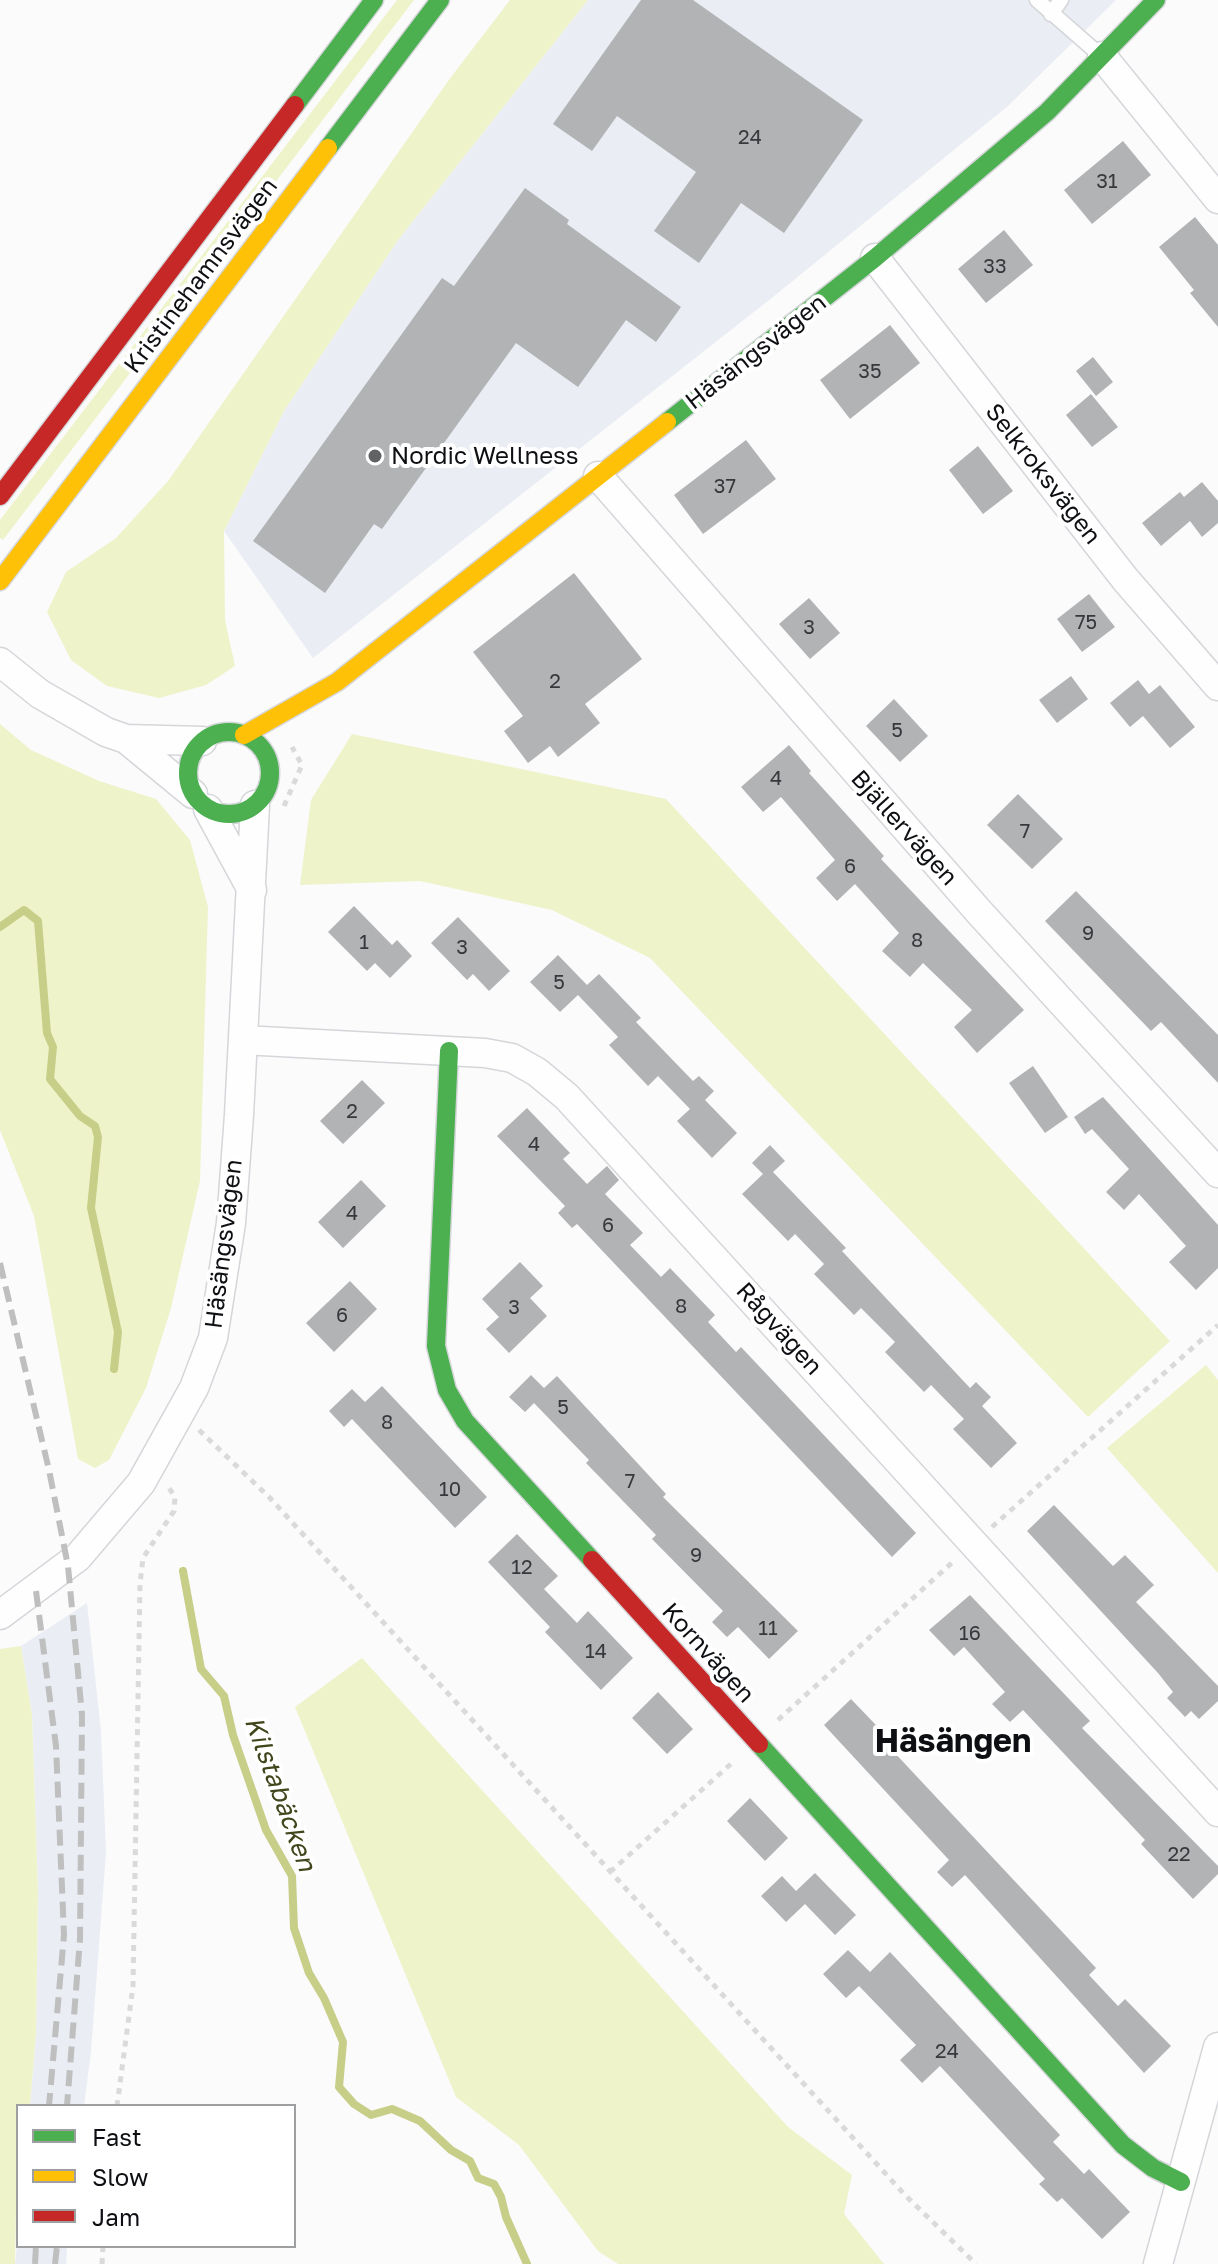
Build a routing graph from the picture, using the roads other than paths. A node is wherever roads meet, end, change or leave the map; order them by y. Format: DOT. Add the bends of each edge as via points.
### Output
graph roads {
  1 [pos="374,0"];
  2 [pos="440,0"];
  3 [pos="1037,0"];
  4 [pos="1061,0"];
  5 [pos="1156,0"];
  6 [pos="1051,14"];
  7 [pos="1102,56"];
  8 [pos="1218,199"];
  9 [pos="875,258"];
  10 [pos="598,476"];
  11 [pos="0,496"];
  12 [pos="0,581"];
  13 [pos="0,662"];
  14 [pos="337,682"];
  15 [pos="1218,686"];
  16 [pos="309,719"];
  17 [pos="244,735"];
  18 [pos="126,739"];
  19 [pos="202,741"];
  20 [pos="290,755"];
  21 [pos="270,773"];
  22 [pos="201,802"];
  23 [pos="255,805"];
  24 [pos="252,890"];
  25 [pos="243,1040"];
  26 [pos="449,1051"];
  27 [pos="1218,1173"];
  28 [pos="0,1615"];
  29 [pos="1218,1812"];
  30 [pos="1218,2047"];
  31 [pos="1181,2182"];
  32 [pos="1158,2264"];
  1 -- 11 [label="main road, Kristinehamnsvägen"];
  2 -- 12 [label="main road, Kristinehamnsvägen"];
  3 -- 6 [label="lane"];
  4 -- 6 [label="lane"];
  5 -- 7 [label="main road, Häsängsvägen"];
  6 -- 7 [label="lane"];
  7 -- 8 [label="street"];
  7 -- 9 [label="main road, Häsängsvägen" via="1001,153"];
  9 -- 10 [label="main road, Häsängsvägen"];
  9 -- 15 [label="street, Selkroksvägen" via="1125,579"];
  10 -- 14 [label="main road, Häsängsvägen"];
  10 -- 27 [label="street, Bjällervägen" via="969,902"];
  13 -- 18 [label="street" via="40,694"];
  14 -- 16 [label="main road, Häsängsvägen"];
  14 -- 17 [label="main road, Häsängsvägen"];
  17 -- 19 [label="main road" via="222,733"];
  17 -- 21 [label="main road" via="265,754"];
  18 -- 19 [label="street"];
  18 -- 22 [label="street"];
  19 -- 22 [label="main road" via="190,760 189,783"];
  20 -- 21 [label="main road"];
  21 -- 23 [label="main road"];
  22 -- 23 [label="main road" via="232,814"];
  22 -- 24 [label="street"];
  23 -- 24 [label="street, Häsängsvägen"];
  24 -- 25 [label="street, Häsängsvägen"];
  25 -- 26 [label="street, Rågvägen"];
  25 -- 28 [label="street, Häsängsvägen" via="223,1289 213,1338 194,1388 156,1460 108,1525 68,1566"];
  26 -- 29 [label="street, Rågvägen" via="512,1058 567,1097"];
  26 -- 31 [label="main road, Kornvägen" via="436,1346 447,1390 465,1421 1123,2145"];
  30 -- 31 [label="street"];
  31 -- 32 [label="street"];
}
